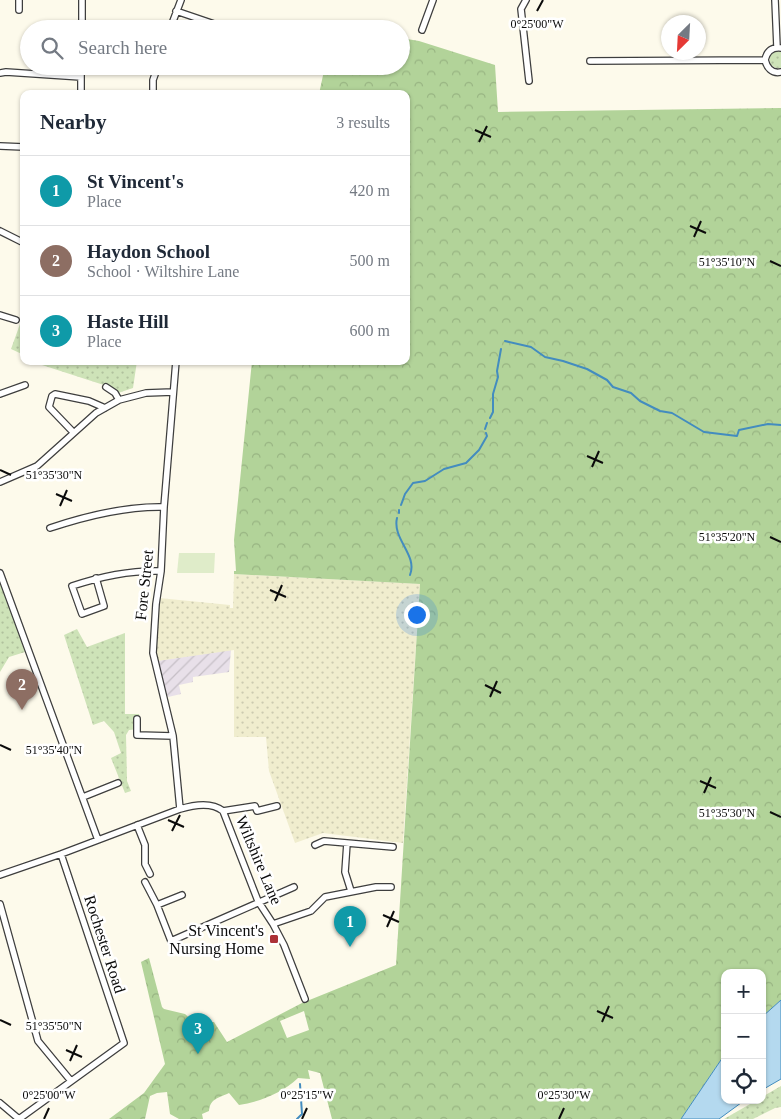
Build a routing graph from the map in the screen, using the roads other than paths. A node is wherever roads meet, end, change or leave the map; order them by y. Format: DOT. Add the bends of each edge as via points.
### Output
graph roads {
  1 [pos="19,0"];
  2 [pos="82,0"];
  3 [pos="181,0"];
  4 [pos="432,0"];
  5 [pos="526,0"];
  6 [pos="774,0"];
  7 [pos="19,10"];
  8 [pos="176,11"];
  9 [pos="82,20"];
  10 [pos="173,20"];
  11 [pos="202,20"];
  12 [pos="422,30"];
  13 [pos="779,47"];
  14 [pos="766,60"];
  15 [pos="590,61"];
  16 [pos="781,72"];
  17 [pos="0,73"];
  18 [pos="20,73"];
  19 [pos="51,75"];
  20 [pos="155,75"];
  21 [pos="81,77"];
  22 [pos="529,81"];
  23 [pos="81,90"];
  24 [pos="153,90"];
  25 [pos="0,146"];
  26 [pos="20,147"];
  27 [pos="0,231"];
  28 [pos="20,241"];
  29 [pos="0,315"];
  30 [pos="16,320"];
  31 [pos="175,365"];
  32 [pos="25,385"];
  33 [pos="106,387"];
  34 [pos="172,392"];
  35 [pos="0,394"];
  36 [pos="120,400"];
  37 [pos="105,408"];
  38 [pos="74,432"];
  39 [pos="0,482"];
  40 [pos="164,507"];
  41 [pos="50,528"];
  42 [pos="161,571"];
  43 [pos="0,573"];
  44 [pos="96,578"];
  45 [pos="137,719"];
  46 [pos="173,736"];
  47 [pos="118,784"];
  48 [pos="83,797"];
  49 [pos="276,806"];
  50 [pos="180,809"];
  51 [pos="223,811"];
  52 [pos="137,825"];
  53 [pos="98,840"];
  54 [pos="347,843"];
  55 [pos="316,845"];
  56 [pos="393,847"];
  57 [pos="61,854"];
  58 [pos="150,874"];
  59 [pos="0,875"];
  60 [pos="145,882"];
  61 [pos="294,887"];
  62 [pos="391,887"];
  63 [pos="350,891"];
  64 [pos="182,895"];
  65 [pos="258,901"];
  66 [pos="0,904"];
  67 [pos="157,905"];
  68 [pos="273,924"];
  69 [pos="305,999"];
  70 [pos="71,1081"];
  71 [pos="0,1104"];
  72 [pos="19,1119"];
  1 -- 7 [label="street"];
  2 -- 9 [label="street"];
  3 -- 8 [label="street"];
  4 -- 12 [label="street"];
  5 -- 22 [label="street" via="521,9"];
  6 -- 13 [label="street"];
  8 -- 10 [label="street"];
  8 -- 11 [label="street"];
  13 -- 14 [label="street" via="769,51"];
  14 -- 15 [label="street"];
  14 -- 16 [label="street" via="773,72"];
  17 -- 18 [label="street"];
  19 -- 21 [label="street"];
  20 -- 24 [label="street"];
  21 -- 23 [label="street"];
  25 -- 26 [label="street"];
  27 -- 28 [label="street"];
  29 -- 30 [label="street"];
  31 -- 34 [label="street, Fore Street"];
  32 -- 35 [label="street"];
  33 -- 36 [label="street"];
  34 -- 36 [label="street" via="146,393"];
  34 -- 40 [label="street, Fore Street"];
  36 -- 37 [label="street"];
  37 -- 38 [label="street"];
  37 -- 38 [label="street" via="89,401 52,396 49,407"];
  38 -- 39 [label="street" via="37,466"];
  40 -- 41 [label="street" via="90,516"];
  40 -- 42 [label="street, Fore Street"];
  42 -- 44 [label="street"];
  42 -- 46 [label="street, Fore Street" via="153,653"];
  43 -- 48 [label="street"];
  44 -- 44 [label="street" via="104,606 82,614 72,586"];
  45 -- 46 [label="street" via="137,735"];
  46 -- 50 [label="street, Fore Street"];
  47 -- 48 [label="street"];
  48 -- 53 [label="street"];
  49 -- 51 [label="street"];
  50 -- 51 [label="street, Wiltshire Lane" via="212,806"];
  50 -- 52 [label="street, Wiltshire Lane"];
  51 -- 65 [label="street, Wiltshire Lane"];
  52 -- 53 [label="street, Wiltshire Lane"];
  52 -- 58 [label="street"];
  53 -- 57 [label="street, Wiltshire Lane"];
  54 -- 55 [label="street" via="324,841"];
  54 -- 56 [label="street"];
  54 -- 63 [label="street" via="345,872"];
  57 -- 59 [label="street, Wiltshire Lane"];
  57 -- 70 [label="street, Rochester Road" via="124,1043"];
  60 -- 67 [label="street"];
  61 -- 65 [label="street"];
  62 -- 63 [label="street"];
  63 -- 68 [label="street" via="325,898 311,911"];
  64 -- 67 [label="street"];
  65 -- 67 [label="street" via="171,941"];
  65 -- 68 [label="street, Wiltshire Lane"];
  66 -- 70 [label="street" via="38,1042"];
  68 -- 69 [label="street, Wiltshire Lane"];
  70 -- 72 [label="street"];
  71 -- 72 [label="street"];
}
